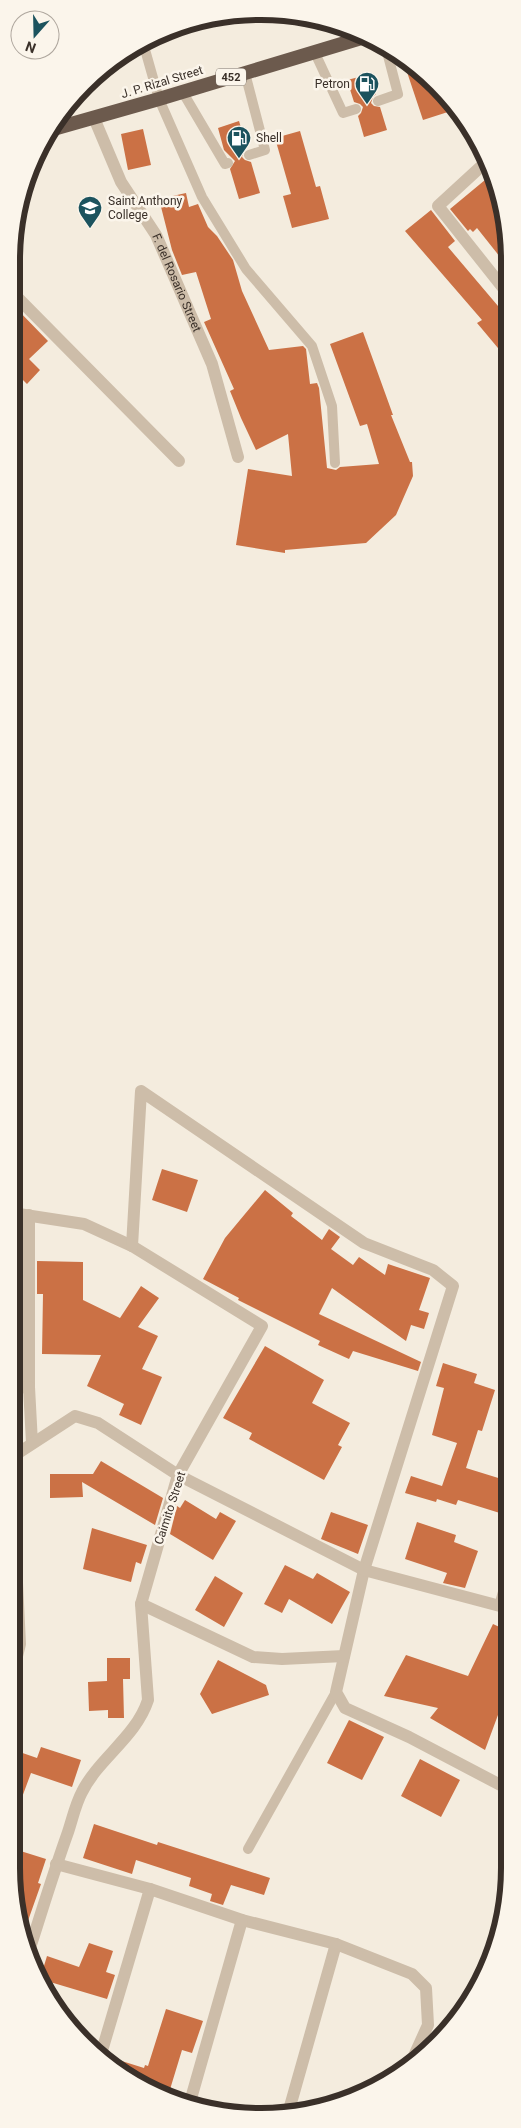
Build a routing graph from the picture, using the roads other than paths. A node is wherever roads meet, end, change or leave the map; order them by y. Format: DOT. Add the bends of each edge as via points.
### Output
graph roads {
  1 [pos="356,40"];
  2 [pos="145,50"];
  3 [pos="315,52"];
  4 [pos="388,57"];
  5 [pos="245,73"];
  6 [pos="182,91"];
  7 [pos="159,100"];
  8 [pos="378,100"];
  9 [pos="356,109"];
  10 [pos="94,118"];
  11 [pos="61,127"];
  12 [pos="249,155"];
  13 [pos="228,162"];
  14 [pos="482,166"];
  15 [pos="501,285"];
  16 [pos="20,299"];
  17 [pos="238,457"];
  18 [pos="179,461"];
  19 [pos="335,462"];
  20 [pos="20,1214"];
  21 [pos="29,1215"];
  22 [pos="132,1246"];
  23 [pos="29,1387"];
  24 [pos="20,1388"];
  25 [pos="32,1443"];
  26 [pos="20,1451"];
  27 [pos="178,1475"];
  28 [pos="364,1570"];
  29 [pos="501,1602"];
  30 [pos="141,1604"];
  31 [pos="344,1656"];
  32 [pos="336,1692"];
  33 [pos="501,1785"];
  34 [pos="248,1849"];
  35 [pos="56,1864"];
  36 [pos="150,1889"];
  37 [pos="242,1920"];
  38 [pos="32,1942"];
  39 [pos="336,1944"];
  40 [pos="103,2049"];
  41 [pos="416,2050"];
  42 [pos="191,2098"];
  43 [pos="290,2106"];
  1 -- 3 [label="highway, J. P. Rizal Street / 452"];
  2 -- 7 [label="lane"];
  3 -- 5 [label="highway, J. P. Rizal Street / 452"];
  3 -- 9 [label="lane" via="343,113"];
  4 -- 8 [label="lane" via="398,94"];
  5 -- 6 [label="highway, J. P. Rizal Street / 452"];
  5 -- 12 [label="lane" via="265,150"];
  6 -- 7 [label="highway, J. P. Rizal Street / 452"];
  6 -- 13 [label="lane" via="225,164"];
  7 -- 10 [label="highway, J. P. Rizal Street / 452"];
  7 -- 19 [label="lane" via="202,197 246,269 312,346 332,406"];
  10 -- 11 [label="highway, J. P. Rizal Street / 452"];
  10 -- 17 [label="street, F. del Rosario Street" via="120,182 156,235 208,355"];
  14 -- 15 [label="street" via="438,206"];
  16 -- 18 [label="street"];
  20 -- 21 [label="street, Caimito Street"];
  21 -- 22 [label="street, Caimito Street" via="84,1224"];
  21 -- 23 [label="street"];
  22 -- 27 [label="street, Caimito Street" via="262,1326"];
  22 -- 28 [label="street" via="141,1091 364,1243 433,1270 454,1286"];
  23 -- 24 [label="street"];
  23 -- 25 [label="street"];
  25 -- 26 [label="street"];
  25 -- 27 [label="street" via="75,1416 98,1423"];
  27 -- 28 [label="street"];
  27 -- 30 [label="street, Caimito Street"];
  28 -- 29 [label="street" via="500,1606"];
  28 -- 31 [label="street"];
  30 -- 31 [label="street" via="253,1657"];
  30 -- 35 [label="street, Caimito Street" via="148,1700 137,1724 93,1774 82,1792"];
  31 -- 32 [label="street"];
  32 -- 33 [label="street" via="345,1708"];
  32 -- 34 [label="lane"];
  35 -- 36 [label="street"];
  35 -- 38 [label="street, Caimito Street"];
  36 -- 37 [label="street"];
  36 -- 40 [label="street"];
  37 -- 39 [label="street"];
  37 -- 42 [label="street"];
  39 -- 41 [label="street" via="412,1974 426,1988 428,2024"];
  39 -- 43 [label="street"];
}
